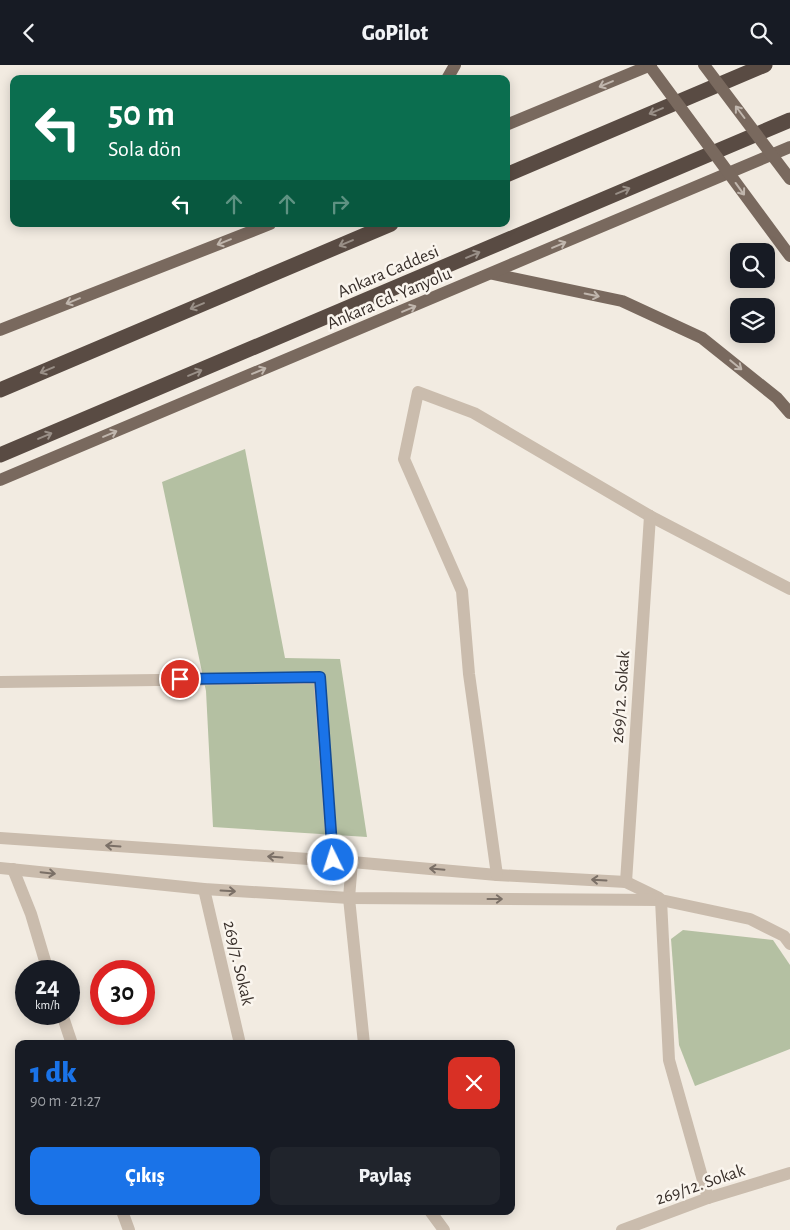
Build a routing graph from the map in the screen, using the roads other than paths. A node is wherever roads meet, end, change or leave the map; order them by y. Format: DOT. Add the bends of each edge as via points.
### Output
graph roads {
  1 [pos="650,65"];
  2 [pos="704,65"];
  3 [pos="765,65"];
  4 [pos="790,120"];
  5 [pos="510,123"];
  6 [pos="790,147"];
  7 [pos="510,173"];
  8 [pos="790,179"];
  9 [pos="262,227"];
  10 [pos="384,227"];
  11 [pos="790,256"];
  12 [pos="493,274"];
  13 [pos="0,330"];
  14 [pos="0,390"];
  15 [pos="790,413"];
  16 [pos="0,455"];
  17 [pos="0,480"];
  18 [pos="650,515"];
  19 [pos="790,589"];
  20 [pos="0,681"];
  21 [pos="0,838"];
  22 [pos="333,860"];
  23 [pos="352,862"];
  24 [pos="0,868"];
  25 [pos="13,869"];
  26 [pos="498,875"];
  27 [pos="626,882"];
  28 [pos="204,889"];
  29 [pos="349,898"];
  30 [pos="661,899"];
  31 [pos="790,944"];
  32 [pos="45,960"];
  33 [pos="66,1025"];
  34 [pos="71,1040"];
  35 [pos="239,1040"];
  36 [pos="364,1040"];
  37 [pos="790,1173"];
  38 [pos="708,1198"];
  39 [pos="123,1215"];
  40 [pos="433,1215"];
  41 [pos="129,1230"];
  42 [pos="444,1230"];
  43 [pos="622,1230"];
  1 -- 5 [label="main road, one-way"];
  1 -- 11 [label="main road, one-way, bridge"];
  8 -- 2 [label="main road, one-way, bridge"];
  3 -- 7 [label="highway, one-way"];
  16 -- 4 [label="highway, Ankara Caddesi, one-way"];
  12 -- 6 [label="main road, Ankara Cd. Yanyolu, one-way"];
  9 -- 13 [label="main road, one-way"];
  10 -- 14 [label="highway, one-way"];
  12 -- 15 [label="main road, one-way" via="622,301 702,338 777,398"];
  17 -- 12 [label="main road, Ankara Cd. Yanyolu, one-way"];
  18 -- 19 [label="street"];
  18 -- 26 [label="street" via="474,413 418,392 404,459 462,591 469,674"];
  18 -- 27 [label="street, 269/12. Sokak"];
  20 -- 22 [label="street" via="320,677"];
  22 -- 21 [label="street, one-way"];
  22 -- 23 [label="street"];
  26 -- 23 [label="street, one-way"];
  23 -- 29 [label="street"];
  24 -- 25 [label="street"];
  25 -- 28 [label="street, one-way"];
  25 -- 32 [label="street"];
  27 -- 26 [label="street, one-way"];
  27 -- 30 [label="street"];
  28 -- 29 [label="street, one-way"];
  28 -- 35 [label="street, 269/7. Sokak"];
  29 -- 30 [label="street, one-way"];
  29 -- 36 [label="street"];
  30 -- 31 [label="street" via="750,919 784,935"];
  30 -- 38 [label="street" via="669,1060"];
  33 -- 34 [label="street"];
  37 -- 38 [label="street, 269/12. Sokak"];
  38 -- 43 [label="street, 269/12. Sokak"];
  39 -- 41 [label="street"];
  40 -- 42 [label="street"];
}
